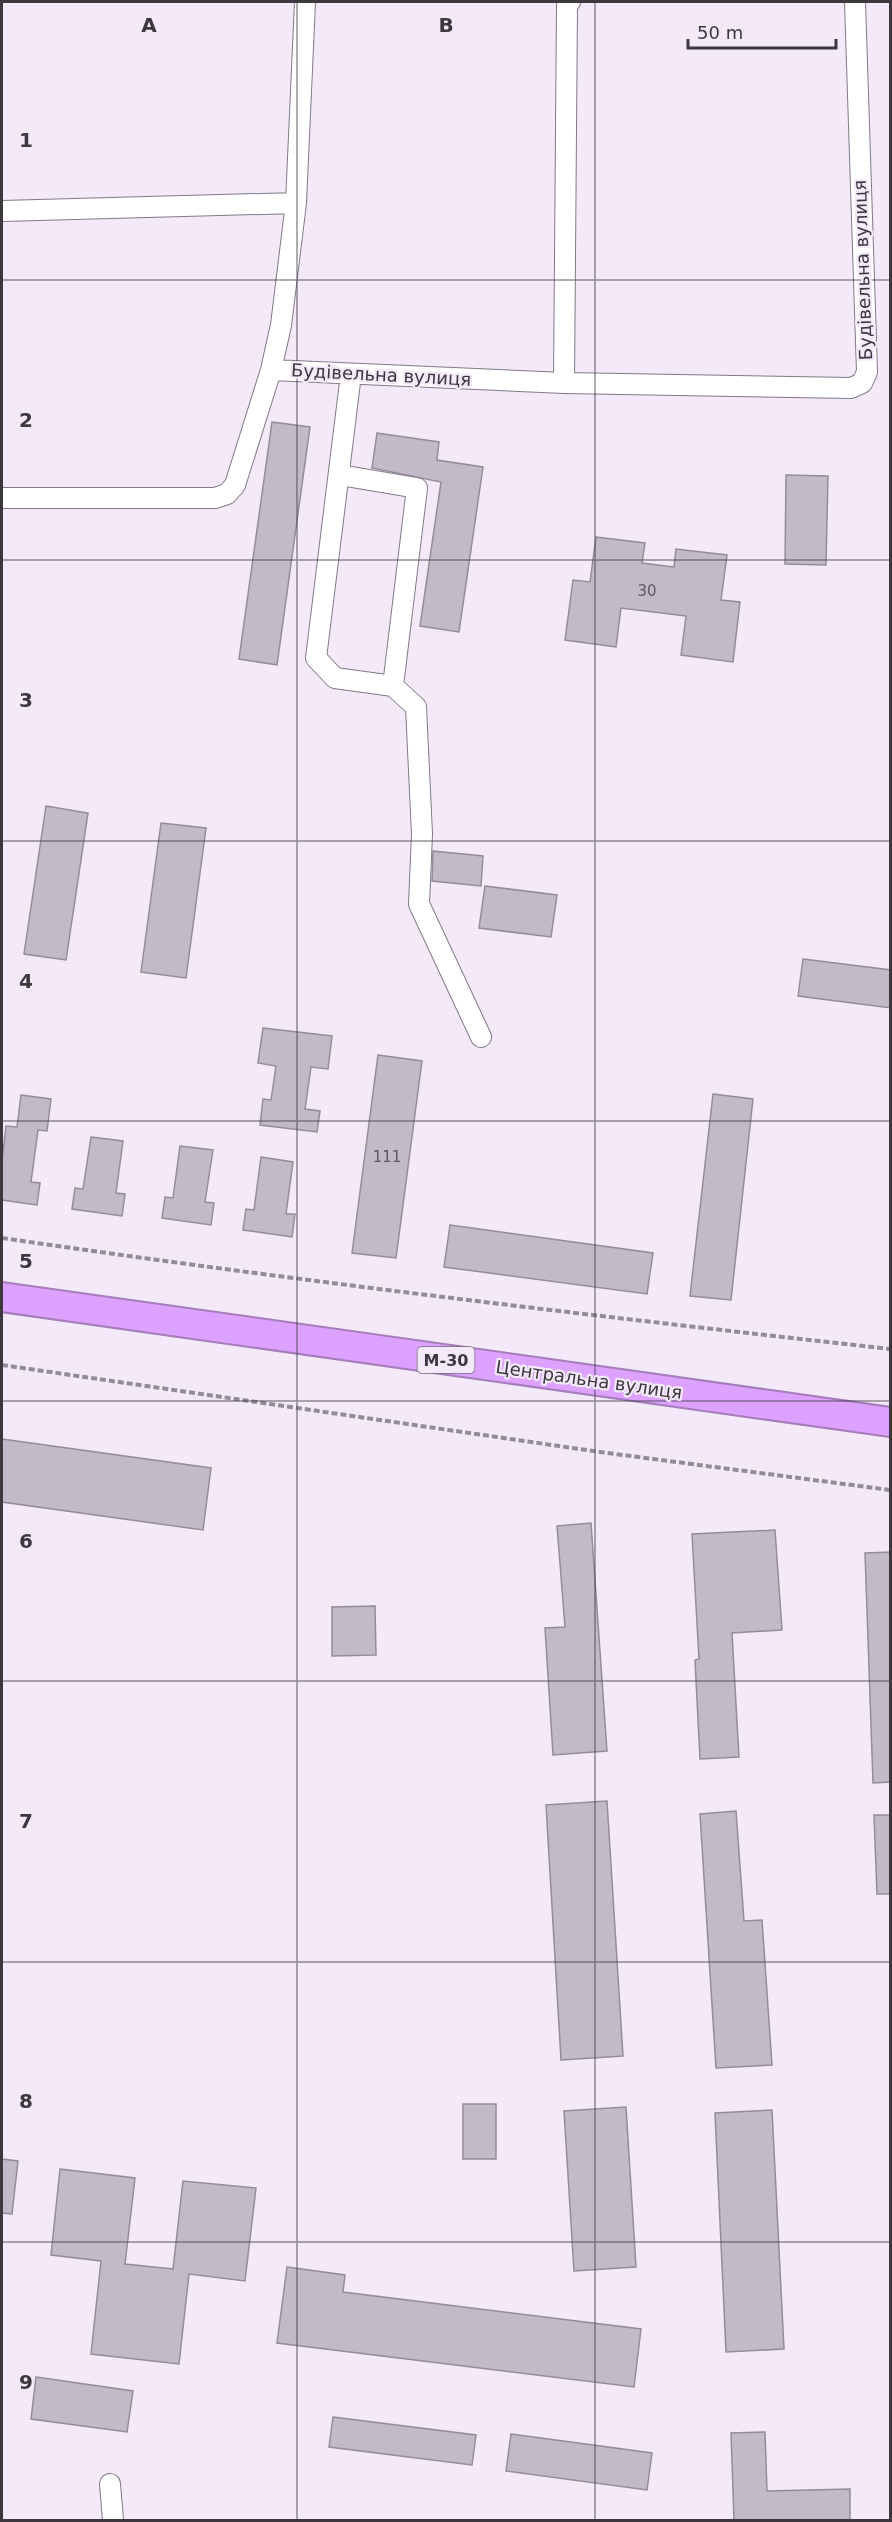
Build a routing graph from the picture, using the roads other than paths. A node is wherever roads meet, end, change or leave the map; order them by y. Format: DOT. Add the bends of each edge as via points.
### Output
graph roads {
  1 [pos="304,2"];
  2 [pos="570,2"];
  3 [pos="855,2"];
  4 [pos="296,204"];
  5 [pos="2,211"];
  6 [pos="271,370"];
  7 [pos="351,374"];
  8 [pos="564,383"];
  9 [pos="340,475"];
  10 [pos="2,498"];
  11 [pos="393,686"];
  12 [pos="481,1037"];
  13 [pos="2,1297"];
  14 [pos="891,1422"];
  15 [pos="110,2484"];
  16 [pos="113,2520"];
  1 -- 4 [label="street"];
  2 -- 8 [label="street"];
  3 -- 8 [label="street, Будівельна вулиця" via="867,372 862,383 851,388"];
  4 -- 5 [label="street"];
  4 -- 6 [label="street" via="281,325"];
  6 -- 7 [label="street, Будівельна вулиця"];
  6 -- 10 [label="street, Будівельна вулиця" via="235,485 226,494 214,498"];
  7 -- 8 [label="street, Будівельна вулиця"];
  7 -- 9 [label="street"];
  9 -- 11 [label="street" via="316,658 335,678"];
  9 -- 11 [label="street" via="417,488"];
  11 -- 12 [label="street" via="416,707 422,834 419,904"];
  13 -- 14 [label="highway, Центральна вулиця / М-30"];
  15 -- 16 [label="street"];
}
